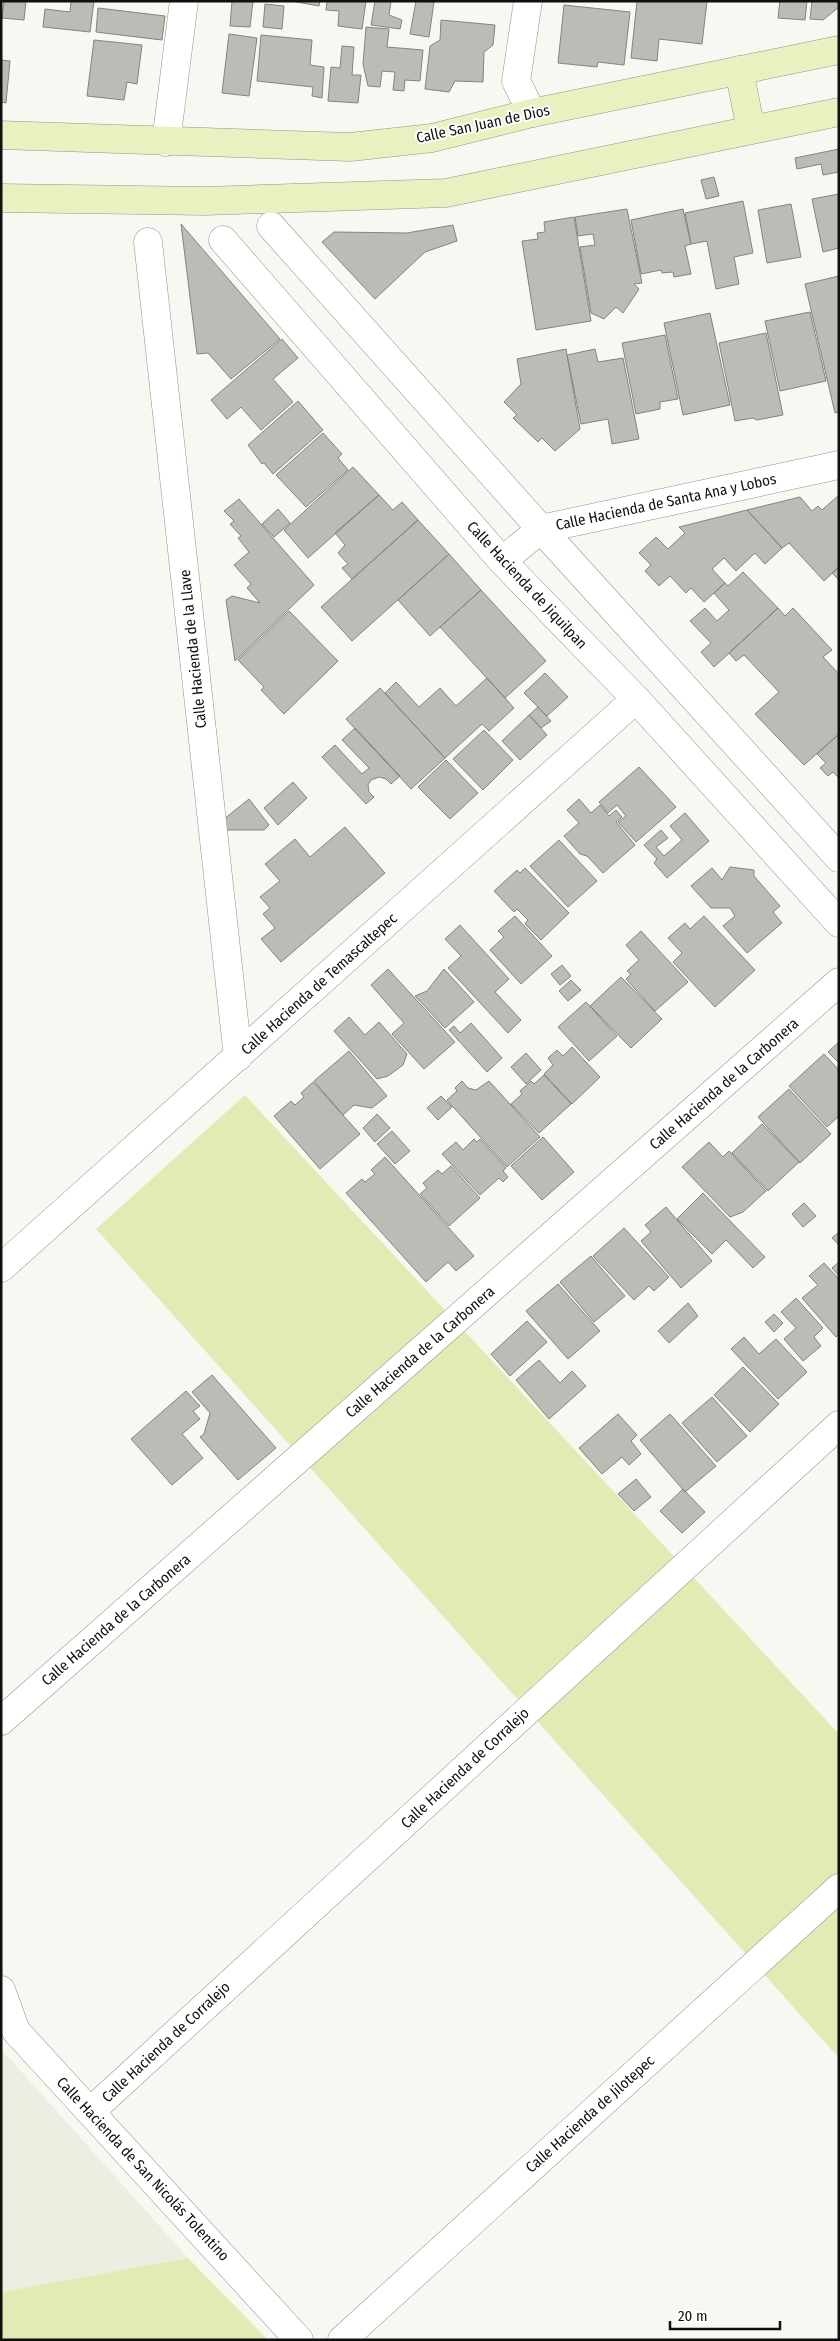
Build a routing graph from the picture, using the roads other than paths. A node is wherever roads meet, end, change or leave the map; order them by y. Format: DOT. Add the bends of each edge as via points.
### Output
graph roads {
  1 [pos="184,1"];
  2 [pos="528,1"];
  3 [pos="839,50"];
  4 [pos="739,70"];
  5 [pos="839,112"];
  6 [pos="532,114"];
  7 [pos="751,130"];
  8 [pos="1,135"];
  9 [pos="166,142"];
  10 [pos="1,198"];
  11 [pos="271,226"];
  12 [pos="223,240"];
  13 [pos="148,242"];
  14 [pos="839,465"];
  15 [pos="541,529"];
  16 [pos="502,561"];
  17 [pos="636,699"];
  18 [pos="839,858"];
  19 [pos="839,923"];
  20 [pos="839,982"];
  21 [pos="238,1057"];
  22 [pos="1,1268"];
  23 [pos="839,1425"];
  24 [pos="1,1721"];
  25 [pos="839,1888"];
  26 [pos="1,1990"];
  27 [pos="90,2112"];
  28 [pos="300,2340"];
  29 [pos="342,2340"];
  1 -- 9 [label="street"];
  2 -- 6 [label="street" via="516,81"];
  3 -- 4 [label="street, Calle San Juan de Dios"];
  4 -- 6 [label="street, Calle San Juan de Dios"];
  4 -- 7 [label="street"];
  5 -- 7 [label="street"];
  6 -- 9 [label="street, Calle San Juan de Dios" via="432,138 350,147"];
  7 -- 10 [label="street" via="446,193 205,201"];
  8 -- 9 [label="street, Calle San Juan de Dios"];
  11 -- 15 [label="street"];
  12 -- 16 [label="street, Calle Hacienda de Jiquilpan"];
  13 -- 21 [label="street, Calle Hacienda de la Llave"];
  14 -- 15 [label="street, Calle Hacienda de Santa Ana y Lobos"];
  15 -- 16 [label="street, Calle Hacienda de Santa Ana y Lobos"];
  15 -- 18 [label="street"];
  16 -- 17 [label="street, Calle Hacienda de Jiquilpan"];
  17 -- 19 [label="street, Calle Hacienda de Jiquilpan"];
  17 -- 21 [label="street, Calle Hacienda de Temascaltepec"];
  20 -- 24 [label="street, Calle Hacienda de la Carbonera"];
  21 -- 22 [label="street, Calle Hacienda de Temascaltepec"];
  23 -- 27 [label="street, Calle Hacienda de Corralejo"];
  25 -- 29 [label="street, Calle Hacienda de Jilotepec"];
  26 -- 27 [label="street, Calle Hacienda de San Nicolás Tolentino" via="16,2030"];
  27 -- 28 [label="street, Calle Hacienda de San Nicolás Tolentino"];
}
